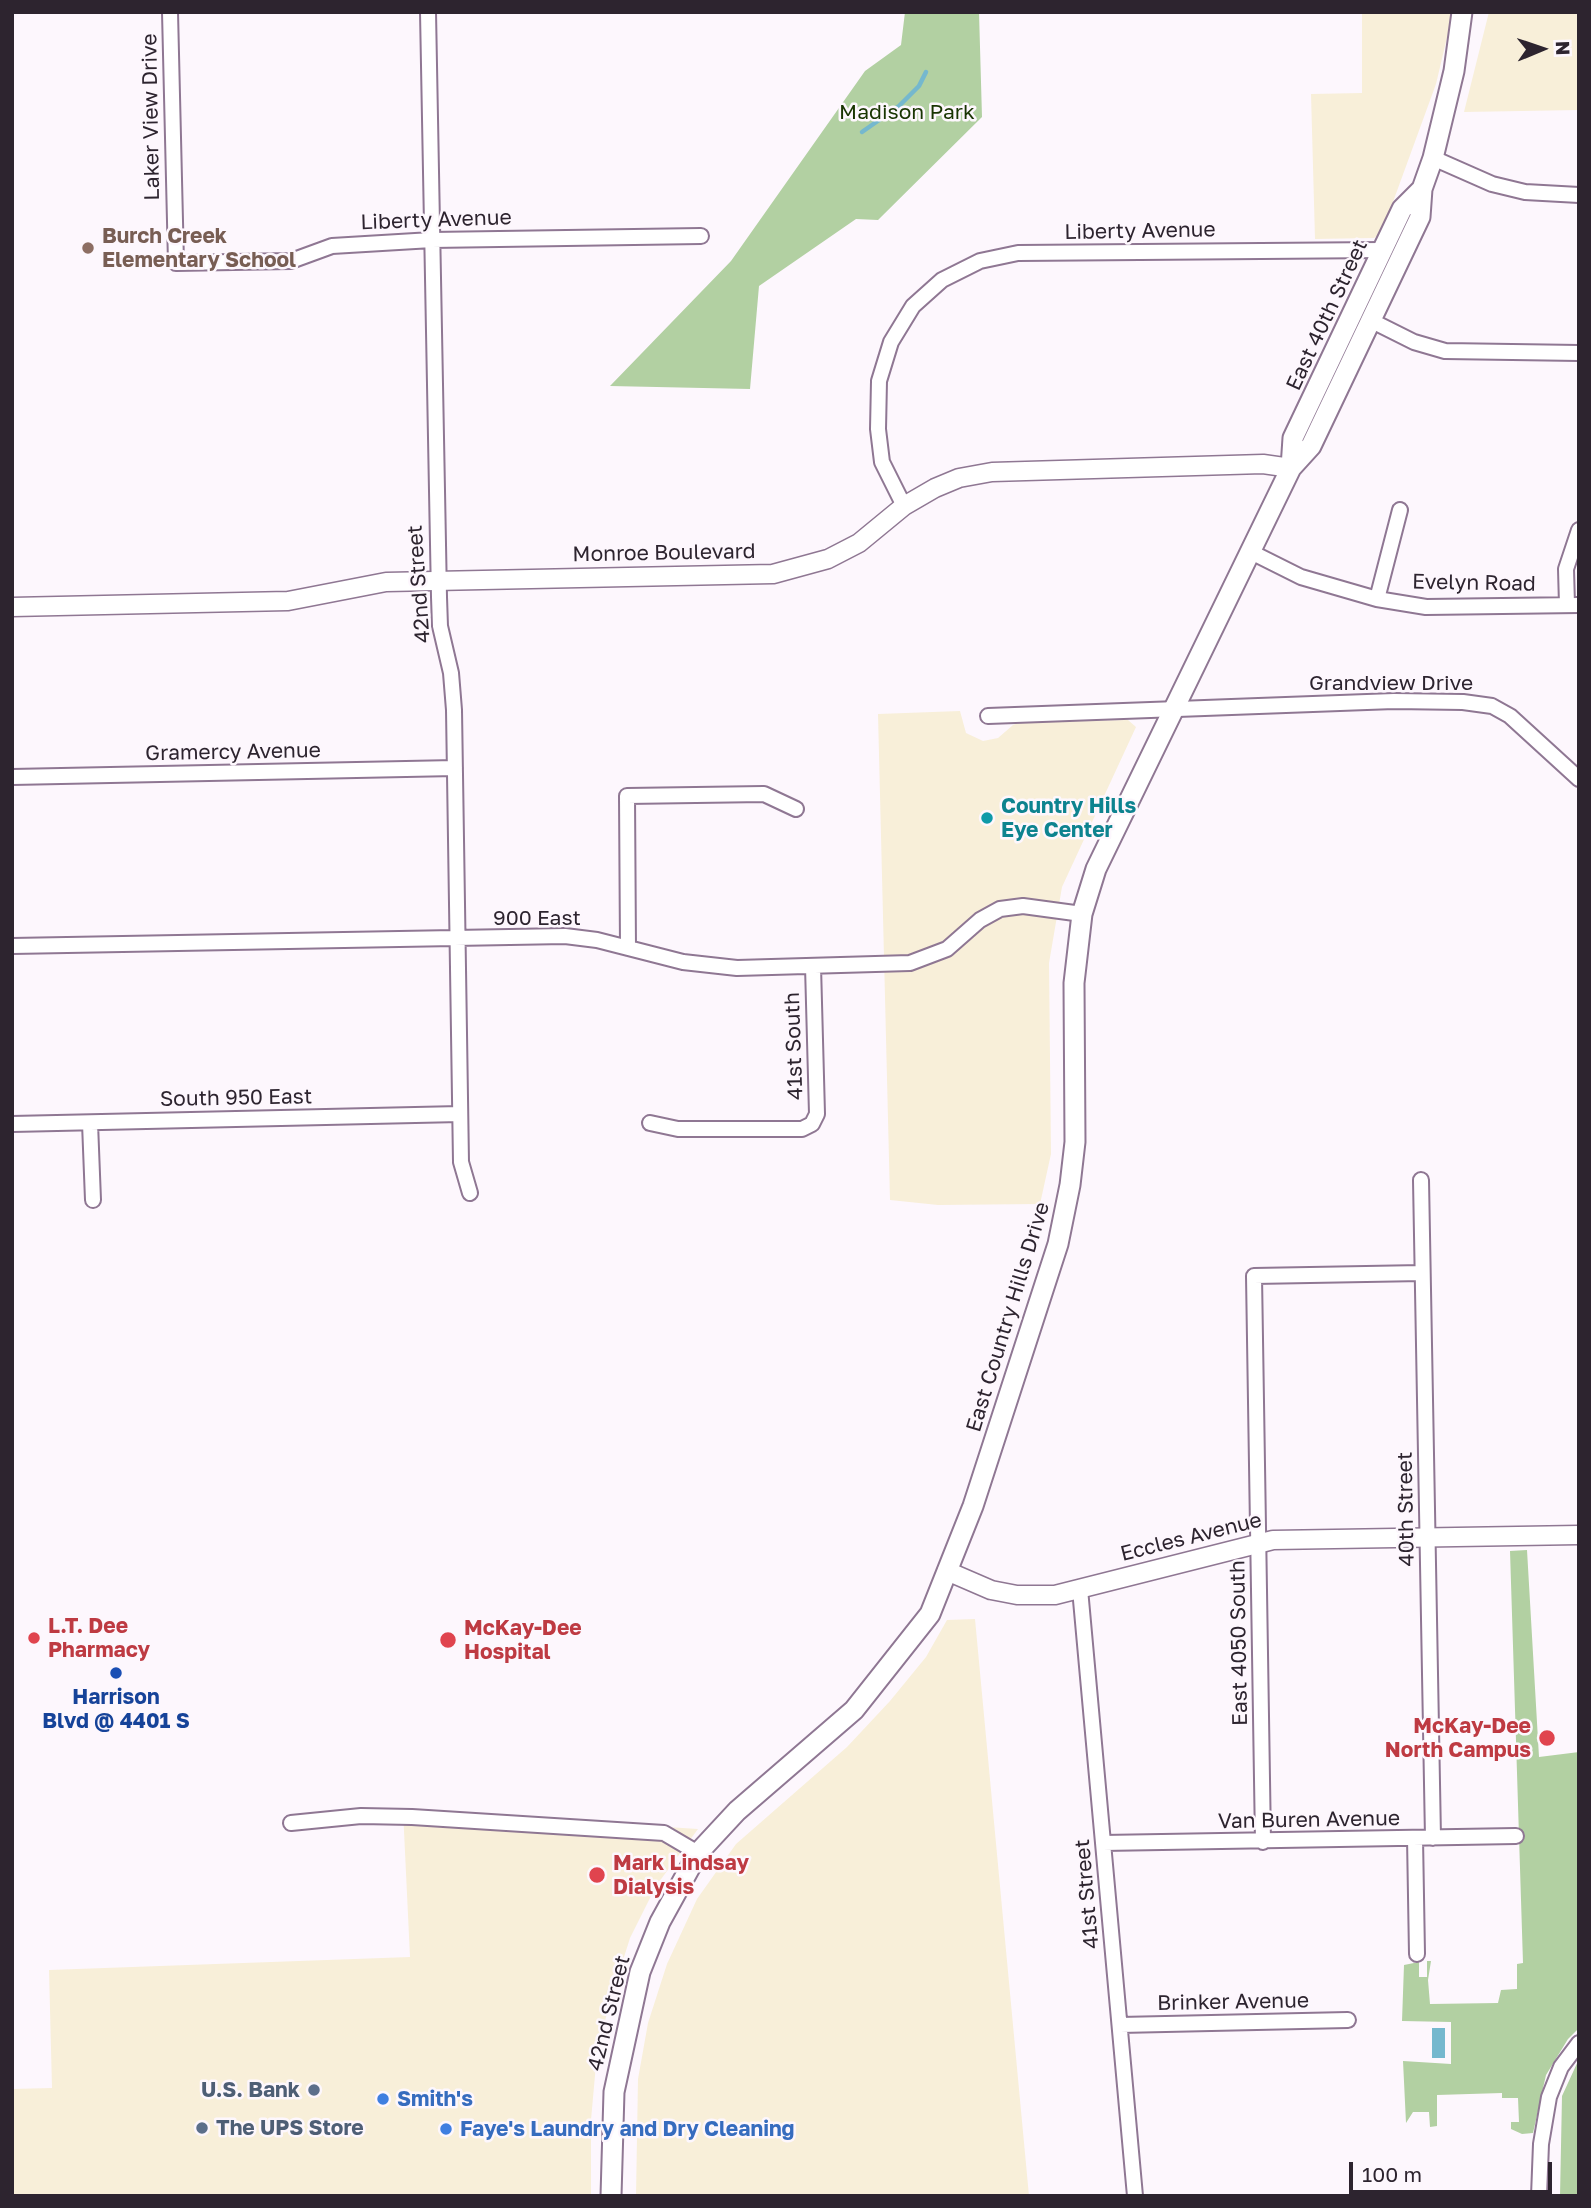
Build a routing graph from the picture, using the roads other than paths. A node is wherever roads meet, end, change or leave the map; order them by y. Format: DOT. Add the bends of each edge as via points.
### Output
graph roads {
  1 [pos="170,12"];
  2 [pos="428,12"];
  3 [pos="1462,12"];
  4 [pos="1433,158"];
  5 [pos="1422,189"];
  6 [pos="1579,195"];
  7 [pos="701,236"];
  8 [pos="432,240"];
  9 [pos="1383,250"];
  10 [pos="176,263"];
  11 [pos="1372,321"];
  12 [pos="1579,353"];
  13 [pos="1291,468"];
  14 [pos="904,506"];
  15 [pos="1400,510"];
  16 [pos="1579,530"];
  17 [pos="1251,552"];
  18 [pos="438,580"];
  19 [pos="1377,599"];
  20 [pos="1573,605"];
  21 [pos="12,607"];
  22 [pos="1175,709"];
  23 [pos="988,716"];
  24 [pos="455,768"];
  25 [pos="12,777"];
  26 [pos="1579,779"];
  27 [pos="796,808"];
  28 [pos="1082,914"];
  29 [pos="457,939"];
  30 [pos="12,946"];
  31 [pos="628,948"];
  32 [pos="813,966"];
  33 [pos="460,1114"];
  34 [pos="90,1123"];
  35 [pos="650,1123"];
  36 [pos="12,1124"];
  37 [pos="1421,1180"];
  38 [pos="470,1193"];
  39 [pos="93,1200"];
  40 [pos="1422,1273"];
  41 [pos="1579,1535"];
  42 [pos="1427,1537"];
  43 [pos="1258,1542"];
  44 [pos="947,1571"];
  45 [pos="1080,1588"];
  46 [pos="291,1823"];
  47 [pos="1517,1836"];
  48 [pos="1433,1838"];
  49 [pos="1415,1839"];
  50 [pos="1263,1842"];
  51 [pos="1103,1843"];
  52 [pos="698,1853"];
  53 [pos="1418,1954"];
  54 [pos="1348,2020"];
  55 [pos="1120,2025"];
  56 [pos="1579,2043"];
  57 [pos="611,2196"];
  58 [pos="1135,2196"];
  59 [pos="1539,2196"];
  1 -- 10 [label="street, Laker View Drive"];
  2 -- 8 [label="street, 42nd Street"];
  3 -- 4 [label="main road, East 40th Street" via="1454,71"];
  4 -- 5 [label="main road, East 40th Street"];
  4 -- 6 [label="street" via="1492,184 1525,192"];
  5 -- 9 [label="main road, East 40th Street" via="1402,209"];
  5 -- 11 [label="main road, East 40th Street" via="1420,217"];
  7 -- 8 [label="street, Liberty Avenue"];
  8 -- 10 [label="street, Liberty Avenue" via="332,246 291,261"];
  8 -- 18 [label="street, 42nd Street"];
  9 -- 13 [label="main road, East 40th Street" via="1293,438"];
  9 -- 14 [label="street, Liberty Avenue" via="1018,254 980,261 943,280 913,306 891,342 879,381 882,462"];
  11 -- 12 [label="street" via="1414,342 1446,351"];
  11 -- 13 [label="main road, East 40th Street" via="1311,446"];
  13 -- 14 [label="street, Monroe Boulevard" via="1263,464 992,472 959,478"];
  13 -- 17 [label="main road, East 40th Street"];
  14 -- 18 [label="street, Monroe Boulevard" via="859,543 828,559 773,574"];
  15 -- 19 [label="street"];
  16 -- 20 [label="street" via="1566,569"];
  17 -- 19 [label="street, Evelyn Road" via="1301,577"];
  17 -- 22 [label="main road, East 40th Street"];
  18 -- 21 [label="street, Monroe Boulevard" via="386,582 288,601"];
  18 -- 24 [label="street, 42nd Street" via="440,626 451,673"];
  19 -- 20 [label="street, Evelyn Road" via="1426,607"];
  22 -- 23 [label="street"];
  22 -- 26 [label="street, Grandview Drive" via="1394,701 1492,706 1510,716"];
  22 -- 28 [label="main road, East Country Hills Drive" via="1096,869"];
  24 -- 25 [label="street, Gramercy Avenue"];
  24 -- 29 [label="street, 42nd Street"];
  27 -- 31 [label="street" via="764,793 626,796"];
  28 -- 32 [label="street, 900 East" via="1023,906 1000,909 947,949 910,963"];
  28 -- 44 [label="main road, East Country Hills Drive" via="1074,983 1075,1142 1070,1185 1054,1256 973,1506"];
  29 -- 30 [label="street, 900 East"];
  29 -- 31 [label="street, 900 East" via="565,936"];
  29 -- 33 [label="street, 42nd Street"];
  31 -- 32 [label="street, 900 East" via="683,962 737,968"];
  32 -- 35 [label="street, 41st South" via="817,1114 812,1124 802,1129 678,1129"];
  33 -- 34 [label="street, South 950 East"];
  33 -- 38 [label="street, 42nd Street" via="461,1161"];
  34 -- 36 [label="street, South 950 East"];
  34 -- 39 [label="street"];
  37 -- 40 [label="street, 40th Street"];
  40 -- 42 [label="street, 40th Street"];
  40 -- 43 [label="street, East 4050 South" via="1254,1276"];
  41 -- 42 [label="street, Eccles Avenue"];
  42 -- 43 [label="street, Eccles Avenue"];
  42 -- 48 [label="street, 40th Street"];
  43 -- 45 [label="street, Eccles Avenue"];
  43 -- 50 [label="street, East 4050 South"];
  44 -- 45 [label="street, Eccles Avenue" via="1017,1595 1055,1595"];
  44 -- 52 [label="main road, East Country Hills Drive" via="929,1614 854,1710 737,1811"];
  45 -- 51 [label="street, 41st Street"];
  46 -- 52 [label="street" via="361,1816 412,1817 664,1833"];
  47 -- 48 [label="street, Van Buren Avenue"];
  48 -- 49 [label="street, Van Buren Avenue"];
  49 -- 50 [label="street, Van Buren Avenue"];
  49 -- 53 [label="street"];
  50 -- 51 [label="street, Van Buren Avenue"];
  51 -- 55 [label="street, 41st Street"];
  52 -- 57 [label="main road, 42nd Street" via="660,1922 640,1972 614,2092"];
  54 -- 55 [label="street, Brinker Avenue"];
  55 -- 58 [label="street, 41st Street"];
  56 -- 59 [label="street" via="1561,2067 1549,2097"];
}
